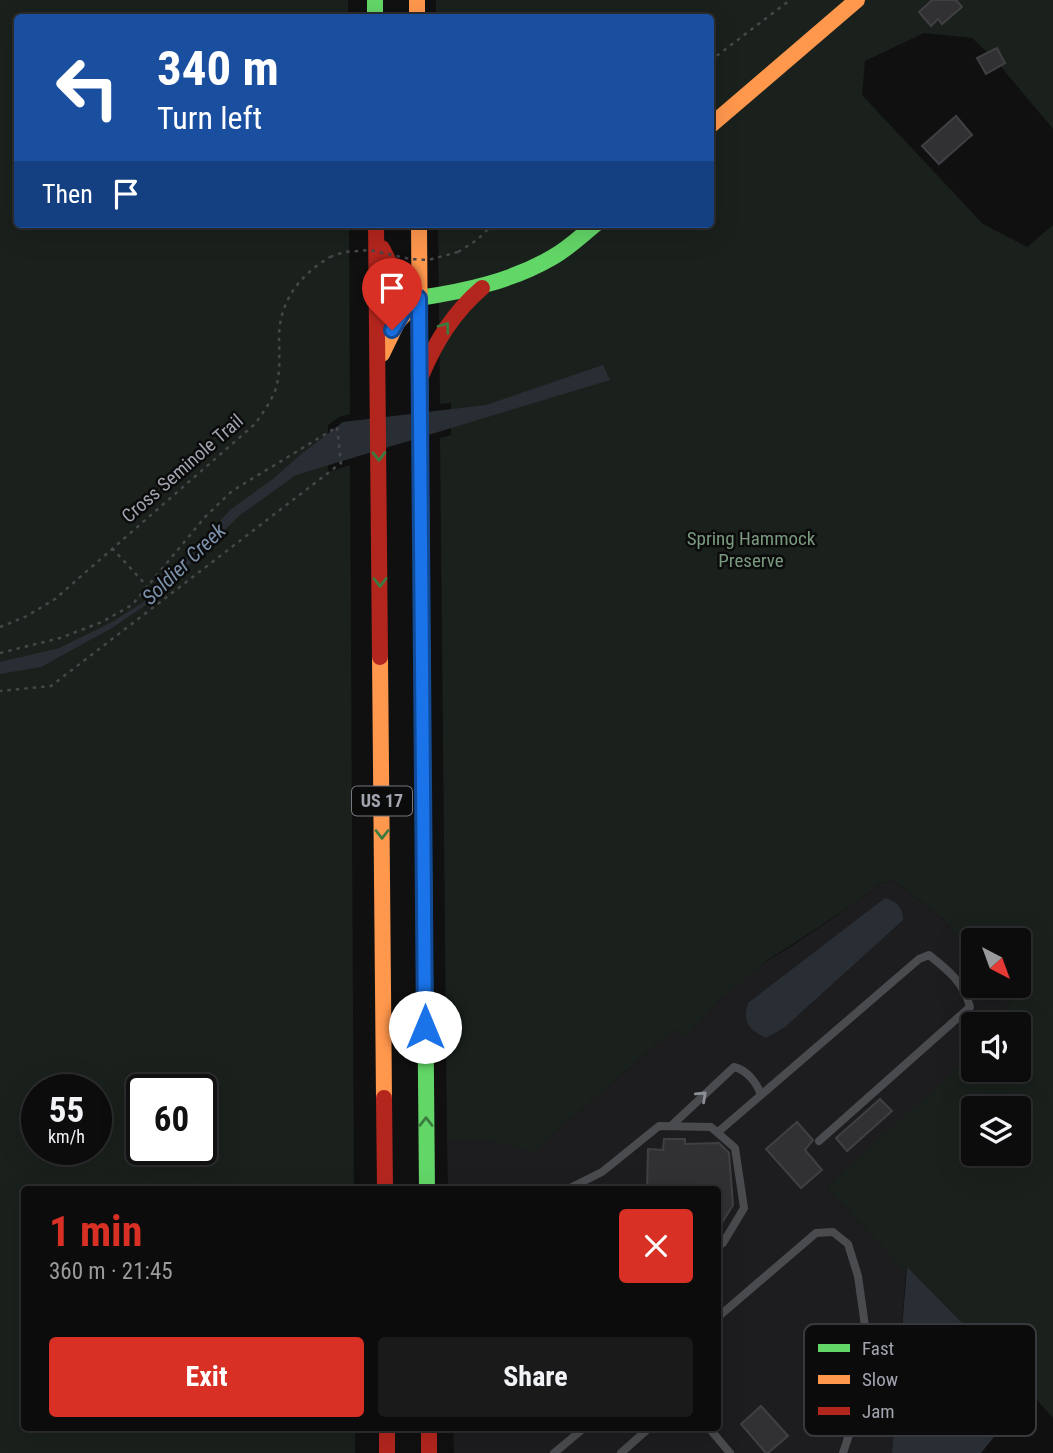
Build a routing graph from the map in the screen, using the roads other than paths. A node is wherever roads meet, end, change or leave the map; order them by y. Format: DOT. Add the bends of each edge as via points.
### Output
graph roads {
  1 [pos="857,0"];
  2 [pos="714,123"];
  3 [pos="419,228"];
  4 [pos="591,228"];
  5 [pos="376,229"];
  6 [pos="484,286"];
  7 [pos="419,298"];
  8 [pos="378,364"];
  9 [pos="420,378"];
  10 [pos="761,1095"];
  11 [pos="671,1126"];
  12 [pos="718,1132"];
  13 [pos="819,1141"];
  14 [pos="385,1186"];
  15 [pos="427,1186"];
  16 [pos="574,1186"];
  17 [pos="721,1245"];
  18 [pos="721,1314"];
  19 [pos="865,1324"];
  20 [pos="387,1431"];
  21 [pos="429,1431"];
  22 [pos="580,1431"];
  23 [pos="646,1431"];
  24 [pos="712,1431"];
  25 [pos="849,1436"];
  26 [pos="387,1453"];
  27 [pos="429,1453"];
  28 [pos="554,1453"];
  29 [pos="621,1453"];
  30 [pos="730,1453"];
  31 [pos="843,1453"];
  1 -- 2 [label="main road"];
  3 -- 7 [label="main road, US 17"];
  4 -- 6 [label="main road" via="554,256"];
  5 -- 7 [label="main road" via="391,273"];
  5 -- 8 [label="main road, US 17"];
  6 -- 7 [label="main road"];
  9 -- 6 [label="main road, one-way" via="437,337"];
  7 -- 8 [label="main road" via="404,310"];
  7 -- 9 [label="main road, US 17"];
  8 -- 14 [label="main road, US 17, one-way"];
  15 -- 9 [label="main road, US 17, one-way"];
  11 -- 10 [label="lane, one-way" via="734,1067 742,1069"];
  10 -- 12 [label="lane"];
  10 -- 13 [label="lane" via="919,958 929,955 942,965 966,991 970,1007"];
  11 -- 12 [label="lane" via="712,1127"];
  11 -- 16 [label="lane" via="659,1126 602,1172"];
  12 -- 17 [label="lane" via="735,1148 744,1208"];
  18 -- 19 [label="lane" via="816,1233 833,1232 848,1244"];
  20 -- 26 [label="main road"];
  21 -- 27 [label="main road"];
  22 -- 28 [label="lane"];
  23 -- 29 [label="lane"];
  24 -- 30 [label="lane"];
  25 -- 31 [label="lane"];
}
